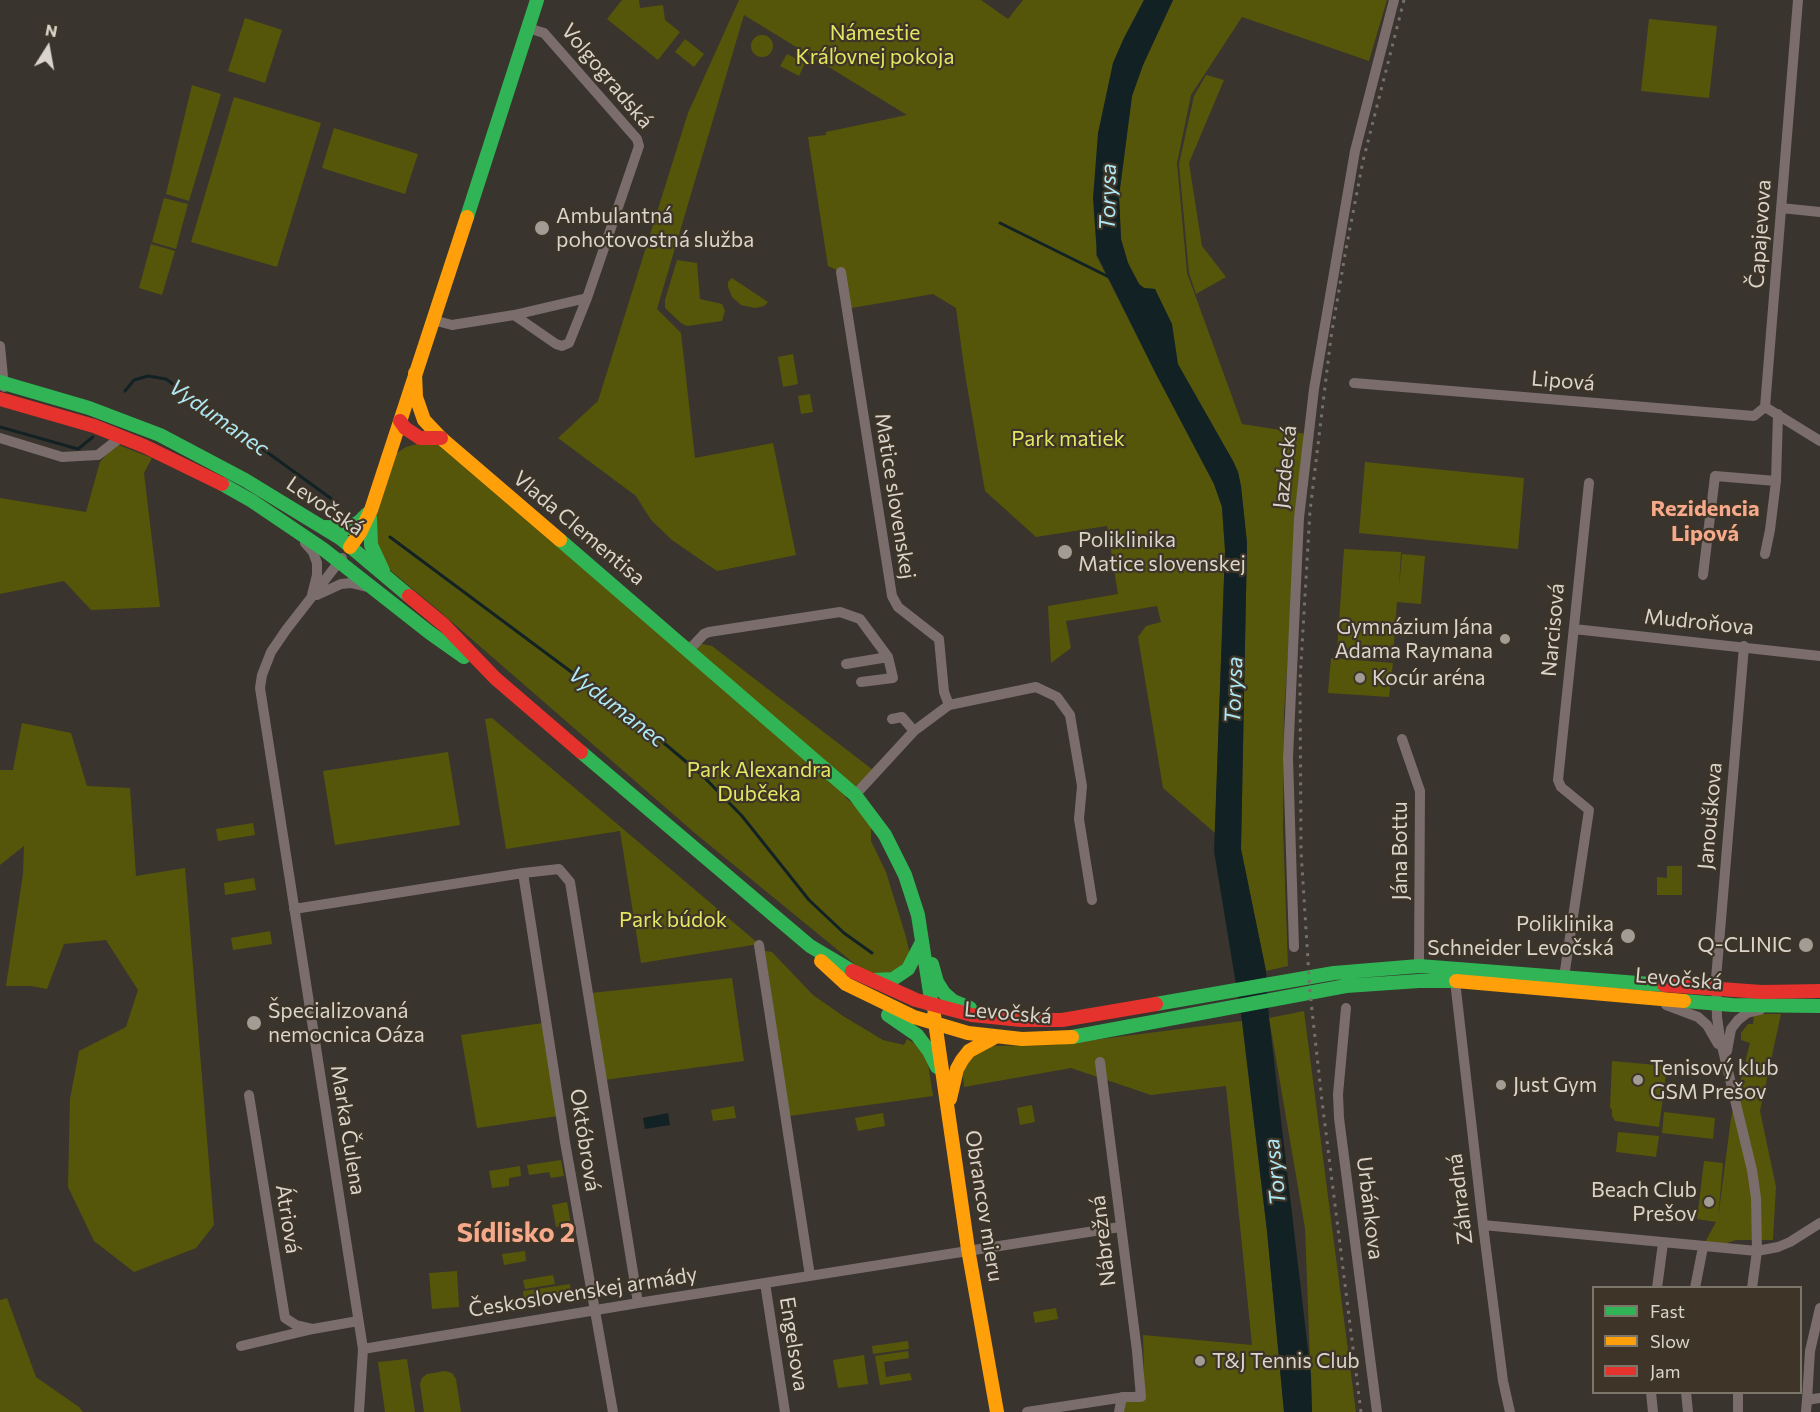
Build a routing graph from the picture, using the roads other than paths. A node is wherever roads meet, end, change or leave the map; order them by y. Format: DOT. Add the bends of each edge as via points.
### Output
graph roads {
  1 [pos="537,0"];
  2 [pos="1394,0"];
  3 [pos="1798,0"];
  4 [pos="528,28"];
  5 [pos="1781,208"];
  6 [pos="1820,212"];
  7 [pos="841,272"];
  8 [pos="587,298"];
  9 [pos="514,315"];
  10 [pos="432,320"];
  11 [pos="0,346"];
  12 [pos="415,373"];
  13 [pos="2,382"];
  14 [pos="1354,383"];
  15 [pos="2,400"];
  16 [pos="1765,407"];
  17 [pos="1778,414"];
  18 [pos="424,420"];
  19 [pos="400,421"];
  20 [pos="121,437"];
  21 [pos="420,438"];
  22 [pos="441,438"];
  23 [pos="3,439"];
  24 [pos="1820,441"];
  25 [pos="389,455"];
  26 [pos="1776,481"];
  27 [pos="1589,483"];
  28 [pos="263,509"];
  29 [pos="371,510"];
  30 [pos="320,525"];
  31 [pos="350,547"];
  32 [pos="1765,554"];
  33 [pos="339,561"];
  34 [pos="1703,575"];
  35 [pos="393,581"];
  36 [pos="374,589"];
  37 [pos="312,598"];
  38 [pos="1574,629"];
  39 [pos="1744,646"];
  40 [pos="689,650"];
  41 [pos="1820,656"];
  42 [pos="888,657"];
  43 [pos="846,664"];
  44 [pos="495,678"];
  45 [pos="861,682"];
  46 [pos="949,705"];
  47 [pos="892,719"];
  48 [pos="914,731"];
  49 [pos="1402,739"];
  50 [pos="855,795"];
  51 [pos="523,873"];
  52 [pos="1092,900"];
  53 [pos="294,909"];
  54 [pos="922,940"];
  55 [pos="759,945"];
  56 [pos="1294,947"];
  57 [pos="1419,966"];
  58 [pos="1564,977"];
  59 [pos="852,979"];
  60 [pos="1455,981"];
  61 [pos="1283,989"];
  62 [pos="1716,989"];
  63 [pos="1820,991"];
  64 [pos="1629,996"];
  65 [pos="1716,1004"];
  66 [pos="932,1006"];
  67 [pos="1780,1006"];
  68 [pos="1820,1006"];
  69 [pos="1346,1008"];
  70 [pos="1062,1020"];
  71 [pos="935,1025"];
  72 [pos="995,1037"];
  73 [pos="1101,1062"];
  74 [pos="1727,1070"];
  75 [pos="249,1095"];
  76 [pos="948,1109"];
  77 [pos="1820,1223"];
  78 [pos="1483,1226"];
  79 [pos="1120,1227"];
  80 [pos="1664,1243"];
  81 [pos="1703,1246"];
  82 [pos="968,1250"];
  83 [pos="1757,1251"];
  84 [pos="810,1276"];
  85 [pos="765,1283"];
  86 [pos="1657,1286"];
  87 [pos="1695,1286"];
  88 [pos="1752,1286"];
  89 [pos="638,1303"];
  90 [pos="1820,1308"];
  91 [pos="596,1310"];
  92 [pos="358,1320"];
  93 [pos="313,1329"];
  94 [pos="241,1346"];
  95 [pos="363,1349"];
  96 [pos="1651,1394"];
  97 [pos="1686,1394"];
  98 [pos="1738,1394"];
  99 [pos="1122,1397"];
  100 [pos="1820,1398"];
  101 [pos="1807,1400"];
  102 [pos="356,1412"];
  103 [pos="612,1412"];
  104 [pos="785,1412"];
  105 [pos="997,1412"];
  106 [pos="1027,1412"];
  107 [pos="1119,1412"];
  108 [pos="1377,1412"];
  109 [pos="1510,1412"];
  110 [pos="1653,1412"];
  111 [pos="1688,1412"];
  112 [pos="1738,1412"];
  113 [pos="1806,1412"];
  1 -- 4 [label="main road, Volgogradská"];
  2 -- 56 [label="street, Jazdecká" via="1354,152 1314,389 1299,518 1288,758"];
  3 -- 5 [label="street, Čapajevova"];
  4 -- 8 [label="street, Volgogradská" via="544,33 637,138 638,150"];
  4 -- 10 [label="main road, Volgogradská"];
  5 -- 6 [label="street"];
  5 -- 16 [label="street, Čapajevova"];
  7 -- 46 [label="street, Matice slovenskej" via="892,596 898,607 939,639"];
  8 -- 9 [label="street"];
  8 -- 9 [label="street, Volgogradská" via="569,343 562,346"];
  9 -- 10 [label="street" via="448,325"];
  10 -- 12 [label="main road, Volgogradská"];
  11 -- 13 [label="street"];
  12 -- 18 [label="main road, Vlada Clementisa" via="416,398"];
  12 -- 19 [label="main road, Volgogradská"];
  13 -- 15 [label="street"];
  13 -- 30 [label="main road, Levočská" via="89,408 160,435"];
  14 -- 16 [label="street, Lipová" via="1755,416"];
  15 -- 20 [label="main road, Levočská"];
  16 -- 17 [label="street"];
  17 -- 24 [label="street"];
  17 -- 26 [label="street"];
  18 -- 19 [label="main road" via="416,417"];
  18 -- 22 [label="main road, Vlada Clementisa"];
  19 -- 21 [label="main road"];
  19 -- 25 [label="main road, Volgogradská"];
  20 -- 23 [label="street" via="98,455 62,457"];
  20 -- 28 [label="main road, Levočská" via="213,479"];
  21 -- 22 [label="main road"];
  21 -- 25 [label="main road"];
  22 -- 40 [label="main road, Vlada Clementisa"];
  25 -- 29 [label="main road, Volgogradská"];
  26 -- 32 [label="street"];
  26 -- 34 [label="street" via="1715,476"];
  27 -- 38 [label="street, Narcisová"];
  28 -- 33 [label="main road, Levočská"];
  28 -- 37 [label="street" via="315,555 318,569"];
  29 -- 30 [label="main road" via="348,528"];
  29 -- 31 [label="main road, Volgogradská"];
  29 -- 35 [label="main road, Volgogradská" via="369,538 373,554"];
  30 -- 31 [label="main road, Levočská"];
  31 -- 33 [label="street, Marka Čulena"];
  31 -- 35 [label="main road, Levočská"];
  33 -- 36 [label="main road, Levočská"];
  33 -- 37 [label="street, Marka Čulena"];
  35 -- 44 [label="main road, Levočská" via="444,625"];
  36 -- 37 [label="street" via="342,584"];
  36 -- 44 [label="main road, Levočská"];
  37 -- 53 [label="street, Marka Čulena" via="271,652 260,688"];
  38 -- 39 [label="street, Mudroňova"];
  38 -- 58 [label="street, Narcisová" via="1558,780 1589,810"];
  39 -- 41 [label="street, Mudroňova"];
  39 -- 62 [label="street, Janouškova"];
  40 -- 42 [label="street" via="709,632 837,612 860,619"];
  40 -- 50 [label="main road, Vlada Clementisa"];
  42 -- 43 [label="street"];
  42 -- 45 [label="street" via="893,678"];
  44 -- 59 [label="main road, Levočská"];
  46 -- 48 [label="street"];
  46 -- 52 [label="street" via="1036,687 1058,697 1070,715 1082,786 1079,819"];
  47 -- 48 [label="street" via="902,717"];
  48 -- 50 [label="street"];
  49 -- 57 [label="street, Jána Bottu" via="1420,791"];
  50 -- 54 [label="main road, Vlada Clementisa" via="885,835 905,875"];
  51 -- 53 [label="street"];
  51 -- 89 [label="street, Októbrová" via="559,869 570,882"];
  51 -- 91 [label="street, Októbrová"];
  53 -- 92 [label="street, Marka Čulena"];
  54 -- 59 [label="main road" via="908,969 893,979"];
  54 -- 66 [label="main road, Vlada Clementisa"];
  54 -- 70 [label="main road" via="937,982 953,1001 978,1010"];
  55 -- 84 [label="street"];
  57 -- 58 [label="main road, Levočská"];
  57 -- 61 [label="main road, Levočská" via="1334,973"];
  58 -- 62 [label="main road, Levočská"];
  59 -- 66 [label="main road, Levočská"];
  59 -- 71 [label="main road, Levočská" via="888,1006"];
  59 -- 76 [label="main road" via="869,1004 916,1035 935,1062"];
  60 -- 61 [label="main road, Levočská"];
  60 -- 64 [label="main road, Levočská"];
  60 -- 78 [label="street, Záhradná"];
  61 -- 70 [label="main road, Levočská" via="1224,992"];
  61 -- 72 [label="main road, Levočská" via="1226,1007 1081,1036 1053,1040"];
  62 -- 63 [label="main road, Levočská"];
  62 -- 65 [label="street, Janouškova"];
  64 -- 65 [label="main road, Levočská"];
  64 -- 74 [label="street" via="1698,1017 1717,1040"];
  65 -- 67 [label="main road, Levočská"];
  65 -- 74 [label="street, Janouškova"];
  66 -- 70 [label="main road, Levočská" via="1003,1019"];
  66 -- 71 [label="main road, Obrancov mieru"];
  67 -- 68 [label="main road, Levočská"];
  67 -- 74 [label="street" via="1747,1013 1738,1020 1727,1042"];
  69 -- 108 [label="street, Urbánkova" via="1339,1118"];
  71 -- 72 [label="main road, Levočská"];
  71 -- 76 [label="main road, Obrancov mieru"];
  72 -- 76 [label="main road" via="969,1051 962,1060"];
  73 -- 79 [label="street, Nábrežná"];
  74 -- 83 [label="street" via="1752,1170"];
  75 -- 93 [label="street, Átriová" via="285,1318"];
  76 -- 82 [label="main road, Obrancov mieru"];
  77 -- 83 [label="street" via="1791,1242"];
  78 -- 80 [label="street"];
  78 -- 109 [label="street, Záhradná"];
  79 -- 82 [label="street, Československej armády"];
  79 -- 99 [label="street, Nábrežná" via="1141,1383 1141,1397"];
  80 -- 81 [label="street"];
  80 -- 86 [label="street"];
  81 -- 83 [label="street"];
  81 -- 87 [label="street"];
  82 -- 84 [label="street, Československej armády"];
  82 -- 105 [label="main road, Obrancov mieru"];
  83 -- 88 [label="street"];
  84 -- 85 [label="street, Československej armády"];
  85 -- 89 [label="street, Československej armády"];
  85 -- 104 [label="street, Engelsova"];
  89 -- 91 [label="street, Československej armády"];
  90 -- 101 [label="street" via="1810,1351"];
  91 -- 95 [label="street, Československej armády"];
  91 -- 103 [label="street, Októbrová"];
  92 -- 93 [label="street"];
  92 -- 95 [label="street, Marka Čulena"];
  93 -- 94 [label="street"];
  95 -- 102 [label="street, Marka Čulena"];
  96 -- 110 [label="street"];
  97 -- 111 [label="street"];
  98 -- 112 [label="street"];
  99 -- 106 [label="street, Nábrežná"];
  99 -- 107 [label="street"];
  100 -- 101 [label="street"];
  101 -- 113 [label="street"];
}
